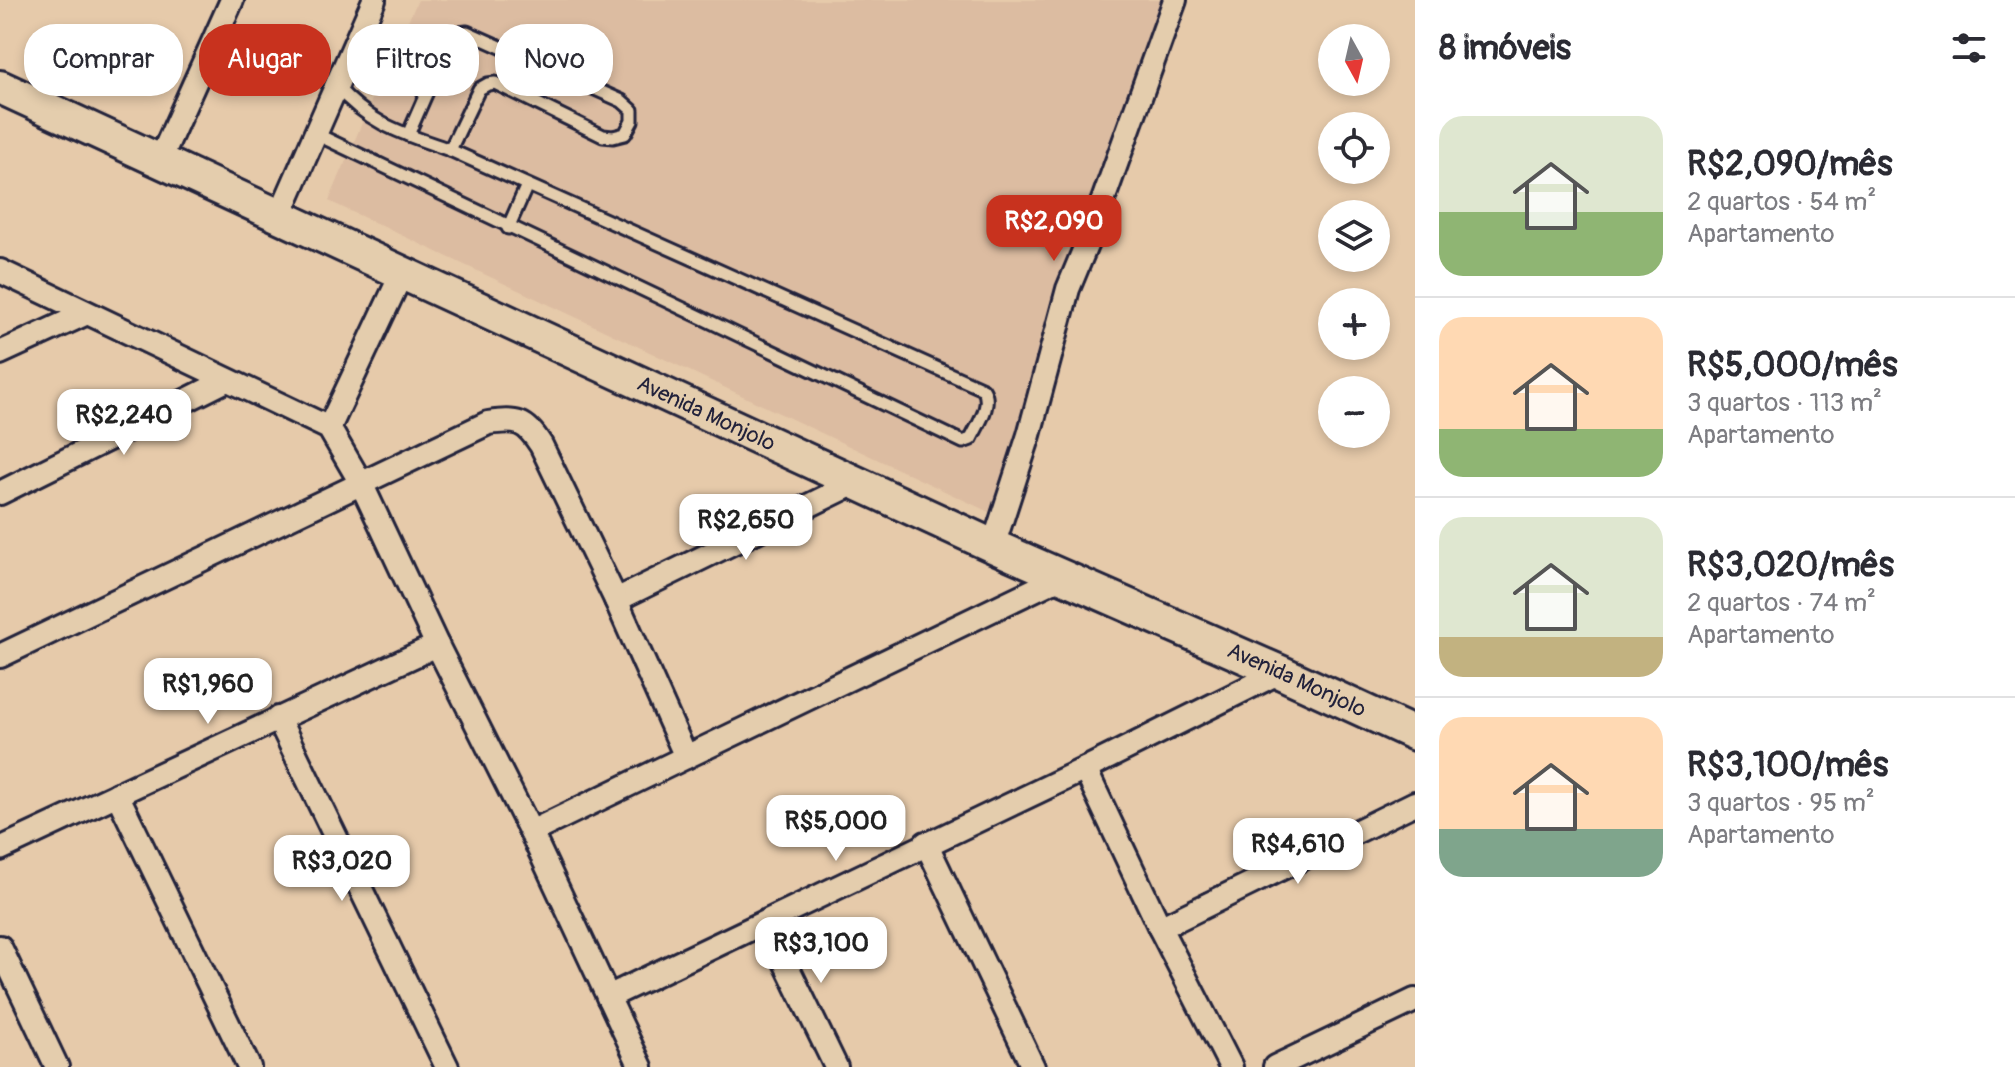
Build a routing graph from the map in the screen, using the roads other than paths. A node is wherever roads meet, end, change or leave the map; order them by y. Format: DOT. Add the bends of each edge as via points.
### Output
graph roads {
  1 [pos="232,0"];
  2 [pos="374,0"];
  3 [pos="1175,0"];
  4 [pos="336,86"];
  5 [pos="0,87"];
  6 [pos="316,134"];
  7 [pos="408,135"];
  8 [pos="450,150"];
  9 [pos="160,160"];
  10 [pos="527,185"];
  11 [pos="279,217"];
  12 [pos="508,228"];
  13 [pos="0,271"];
  14 [pos="403,271"];
  15 [pos="87,313"];
  16 [pos="0,353"];
  17 [pos="227,380"];
  18 [pos="329,428"];
  19 [pos="857,482"];
  20 [pos="361,483"];
  21 [pos="0,493"];
  22 [pos="993,546"];
  23 [pos="1063,576"];
  24 [pos="616,600"];
  25 [pos="437,645"];
  26 [pos="0,656"];
  27 [pos="1280,672"];
  28 [pos="278,718"];
  29 [pos="1415,734"];
  30 [pos="686,757"];
  31 [pos="1085,769"];
  32 [pos="117,794"];
  33 [pos="1415,803"];
  34 [pos="531,832"];
  35 [pos="926,843"];
  36 [pos="0,849"];
  37 [pos="766,923"];
  38 [pos="1160,928"];
  39 [pos="0,947"];
  40 [pos="608,997"];
  41 [pos="1415,1000"];
  42 [pos="57,1067"];
  43 [pos="249,1067"];
  44 [pos="447,1067"];
  45 [pos="641,1067"];
  46 [pos="836,1067"];
  47 [pos="1033,1067"];
  48 [pos="1231,1067"];
  49 [pos="1275,1067"];
  1 -- 9 [label="street"];
  2 -- 4 [label="street"];
  3 -- 22 [label="street" via="1068,289"];
  4 -- 6 [label="street"];
  4 -- 7 [label="lane" via="374,121"];
  5 -- 9 [label="street, Avenida Monjolo"];
  6 -- 11 [label="street"];
  6 -- 12 [label="lane"];
  7 -- 8 [label="lane"];
  7 -- 8 [label="lane" via="448,44 467,32 632,110 625,134 603,136 488,84 479,89"];
  8 -- 10 [label="lane"];
  9 -- 11 [label="street, Avenida Monjolo"];
  10 -- 12 [label="lane"];
  10 -- 12 [label="lane" via="983,389 987,403 982,415 971,439 963,442"];
  11 -- 14 [label="street, Avenida Monjolo"];
  13 -- 15 [label="street"];
  14 -- 18 [label="street"];
  14 -- 19 [label="street, Avenida Monjolo"];
  15 -- 16 [label="street"];
  15 -- 17 [label="street"];
  17 -- 18 [label="street"];
  17 -- 21 [label="street"];
  18 -- 20 [label="street"];
  19 -- 22 [label="street, Avenida Monjolo"];
  19 -- 24 [label="street"];
  20 -- 24 [label="street" via="488,423 521,422 541,445"];
  20 -- 25 [label="street"];
  20 -- 26 [label="street"];
  22 -- 23 [label="street, Avenida Monjolo"];
  23 -- 27 [label="street, Avenida Monjolo"];
  23 -- 30 [label="street"];
  24 -- 30 [label="street"];
  25 -- 28 [label="street"];
  25 -- 34 [label="street"];
  27 -- 29 [label="street, Avenida Monjolo"];
  27 -- 31 [label="street"];
  28 -- 32 [label="street"];
  28 -- 44 [label="street"];
  30 -- 34 [label="street"];
  31 -- 35 [label="street"];
  31 -- 38 [label="street"];
  32 -- 36 [label="street"];
  32 -- 43 [label="street"];
  33 -- 38 [label="street"];
  34 -- 40 [label="street"];
  35 -- 37 [label="street"];
  35 -- 47 [label="street"];
  37 -- 40 [label="street"];
  37 -- 46 [label="street"];
  38 -- 48 [label="street"];
  39 -- 42 [label="street"];
  40 -- 45 [label="street"];
  41 -- 49 [label="street"];
}
